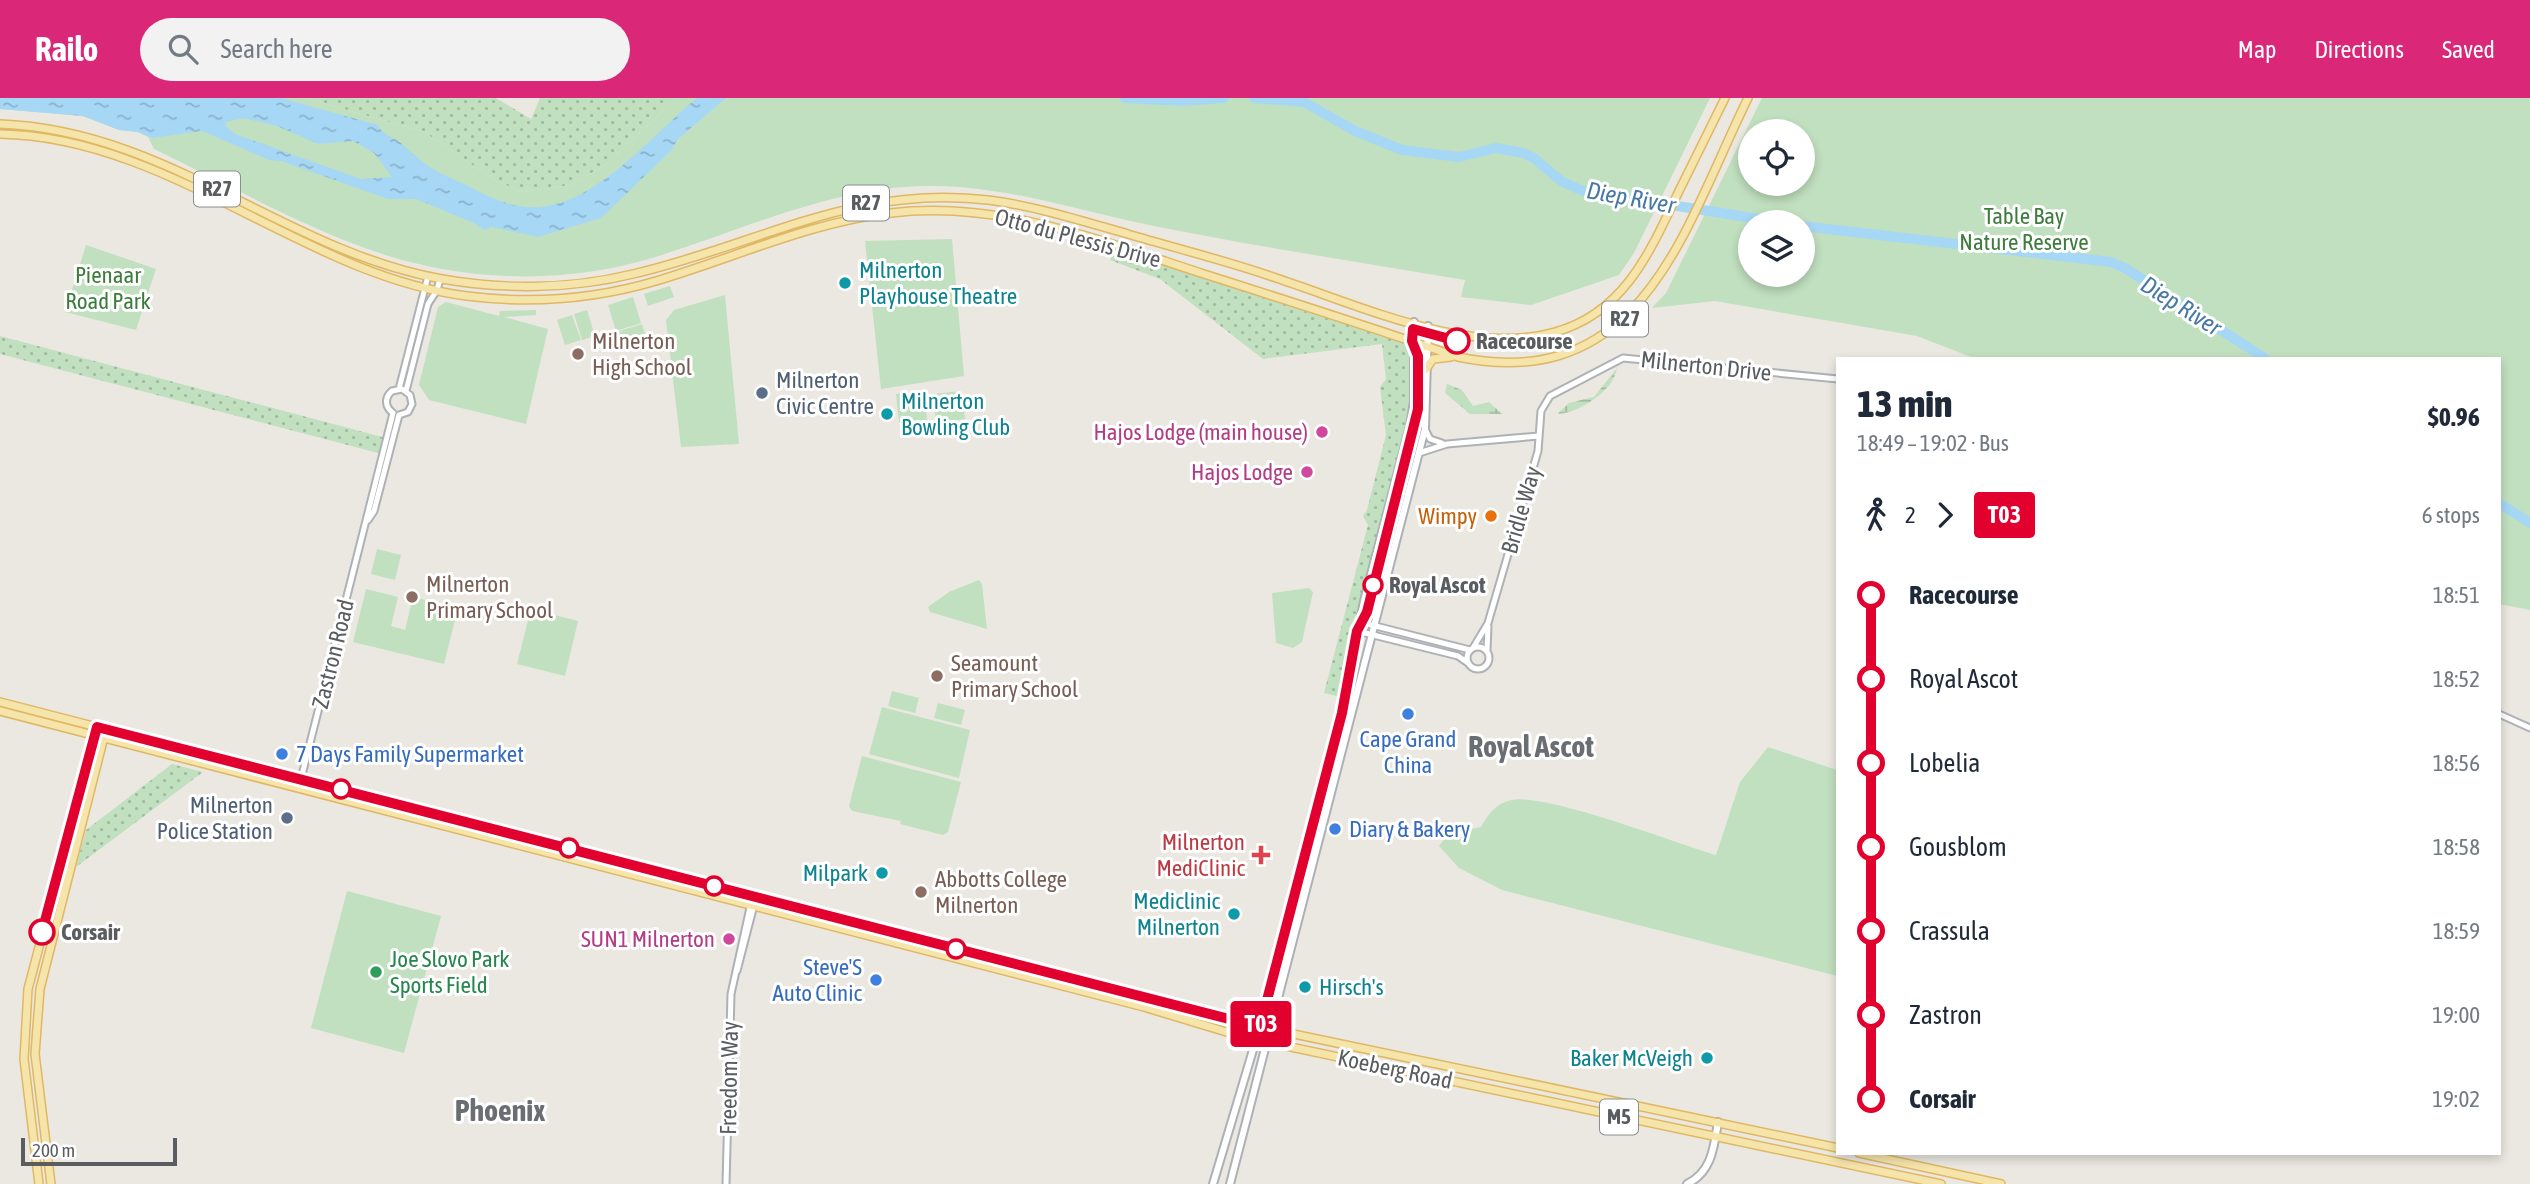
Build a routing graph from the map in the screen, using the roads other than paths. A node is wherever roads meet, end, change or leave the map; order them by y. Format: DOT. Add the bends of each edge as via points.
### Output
graph roads {
  1 [pos="1725,98"];
  2 [pos="1748,98"];
  3 [pos="0,124"];
  4 [pos="0,134"];
  5 [pos="428,276"];
  6 [pos="440,279"];
  7 [pos="425,287"];
  8 [pos="437,290"];
  9 [pos="1414,322"];
  10 [pos="1429,326"];
  11 [pos="418,328"];
  12 [pos="1412,341"];
  13 [pos="1426,346"];
  14 [pos="1458,357"];
  15 [pos="1426,369"];
  16 [pos="1836,379"];
  17 [pos="402,390"];
  18 [pos="396,414"];
  19 [pos="1425,429"];
  20 [pos="1539,436"];
  21 [pos="1447,444"];
  22 [pos="1419,453"];
  23 [pos="1360,622"];
  24 [pos="1488,623"];
  25 [pos="1374,626"];
  26 [pos="1357,631"];
  27 [pos="1372,635"];
  28 [pos="1472,649"];
  29 [pos="1487,650"];
  30 [pos="1468,663"];
  31 [pos="0,702"];
  32 [pos="0,711"];
  33 [pos="2501,716"];
  34 [pos="97,727"];
  35 [pos="2530,728"];
  36 [pos="105,734"];
  37 [pos="95,736"];
  38 [pos="301,778"];
  39 [pos="298,788"];
  40 [pos="755,896"];
  41 [pos="753,905"];
  42 [pos="1260,1027"];
  43 [pos="1271,1030"];
  44 [pos="1256,1039"];
  45 [pos="1268,1042"];
  46 [pos="1718,1122"];
  47 [pos="1716,1138"];
  48 [pos="1836,1149"];
  49 [pos="1868,1155"];
  50 [pos="39,1184"];
  51 [pos="51,1184"];
  52 [pos="726,1184"];
  53 [pos="1213,1184"];
  54 [pos="1230,1184"];
  55 [pos="1687,1184"];
  56 [pos="1941,1184"];
  57 [pos="2001,1184"];
  1 -- 10 [label="main road, Otto du Plessis Drive / R27" via="1658,236 1628,285 1595,315 1574,326 1508,340"];
  2 -- 14 [label="main road, Otto du Plessis Drive / R27" via="1682,237 1643,300 1616,327 1561,355 1509,364"];
  3 -- 5 [label="main road, Otto du Plessis Drive / R27" via="74,132 124,147 335,244"];
  4 -- 7 [label="main road, Otto du Plessis Drive / R27" via="68,141 131,159 341,258"];
  5 -- 6 [label="main road, Otto du Plessis Drive / R27"];
  5 -- 7 [label="street"];
  6 -- 8 [label="street"];
  6 -- 9 [label="main road, Otto du Plessis Drive / R27" via="540,286 601,281 837,209 898,199 962,198 1044,210"];
  7 -- 8 [label="main road, Otto du Plessis Drive / R27"];
  7 -- 11 [label="street"];
  8 -- 11 [label="street"];
  8 -- 12 [label="main road, Otto du Plessis Drive / R27" via="526,300 607,293 841,222 901,212 965,211 1056,227"];
  9 -- 10 [label="main road, Otto du Plessis Drive / R27"];
  9 -- 12 [label="main road"];
  10 -- 13 [label="main road"];
  11 -- 17 [label="street"];
  12 -- 13 [label="main road, Otto du Plessis Drive / R27"];
  12 -- 23 [label="main road" via="1413,413"];
  13 -- 14 [label="main road, Otto du Plessis Drive / R27"];
  13 -- 15 [label="main road"];
  14 -- 15 [label="main road" via="1435,359"];
  15 -- 19 [label="main road"];
  16 -- 20 [label="street, Milnerton Drive" via="1623,358 1550,396 1541,411"];
  17 -- 18 [label="street" via="392,391 387,398 387,407"];
  17 -- 18 [label="street" via="411,397 412,405 408,412"];
  18 -- 38 [label="street, Zastron Road"];
  19 -- 21 [label="street" via="1434,442"];
  19 -- 22 [label="main road"];
  20 -- 21 [label="street"];
  20 -- 24 [label="street, Bridle Way"];
  21 -- 22 [label="street"];
  22 -- 25 [label="main road"];
  23 -- 25 [label="street"];
  23 -- 26 [label="main road"];
  24 -- 28 [label="street, Bridle Way"];
  24 -- 29 [label="street, Bridle Way"];
  25 -- 27 [label="main road"];
  25 -- 28 [label="street"];
  26 -- 27 [label="street"];
  26 -- 42 [label="main road" via="1342,713"];
  27 -- 30 [label="street" via="1458,656"];
  27 -- 43 [label="main road"];
  28 -- 29 [label="street"];
  28 -- 30 [label="street"];
  29 -- 30 [label="street" via="1490,659 1486,667 1476,669"];
  31 -- 34 [label="main road, Koeberg Road / M5"];
  32 -- 37 [label="main road, Koeberg Road / M5"];
  33 -- 35 [label="street"];
  34 -- 36 [label="main road, Koeberg Road / M5"];
  34 -- 37 [label="main road"];
  36 -- 37 [label="main road, Koeberg Road / M5"];
  36 -- 38 [label="main road, Koeberg Road / M5"];
  36 -- 39 [label="main road, Koeberg Road / M5"];
  36 -- 51 [label="main road" via="40,989 35,1054"];
  37 -- 50 [label="main road" via="28,989 24,1059"];
  38 -- 39 [label="street, Zastron Road"];
  38 -- 40 [label="main road, Koeberg Road / M5"];
  39 -- 41 [label="main road, Koeberg Road / M5"];
  40 -- 41 [label="street, Freedom Way"];
  40 -- 42 [label="main road, Koeberg Road / M5"];
  41 -- 44 [label="main road, Koeberg Road / M5"];
  41 -- 52 [label="street, Freedom Way" via="731,994"];
  42 -- 43 [label="main road, Koeberg Road / M5"];
  42 -- 44 [label="main road"];
  43 -- 45 [label="main road"];
  43 -- 46 [label="main road, Koeberg Road / M5"];
  44 -- 45 [label="main road, Koeberg Road / M5"];
  44 -- 53 [label="main road"];
  45 -- 47 [label="main road, Koeberg Road / M5"];
  45 -- 54 [label="main road"];
  46 -- 47 [label="main road"];
  46 -- 48 [label="main road, Koeberg Road / M5"];
  47 -- 55 [label="main road" via="1709,1165"];
  47 -- 56 [label="main road, Koeberg Road / M5"];
  49 -- 57 [label="main road"];
}
